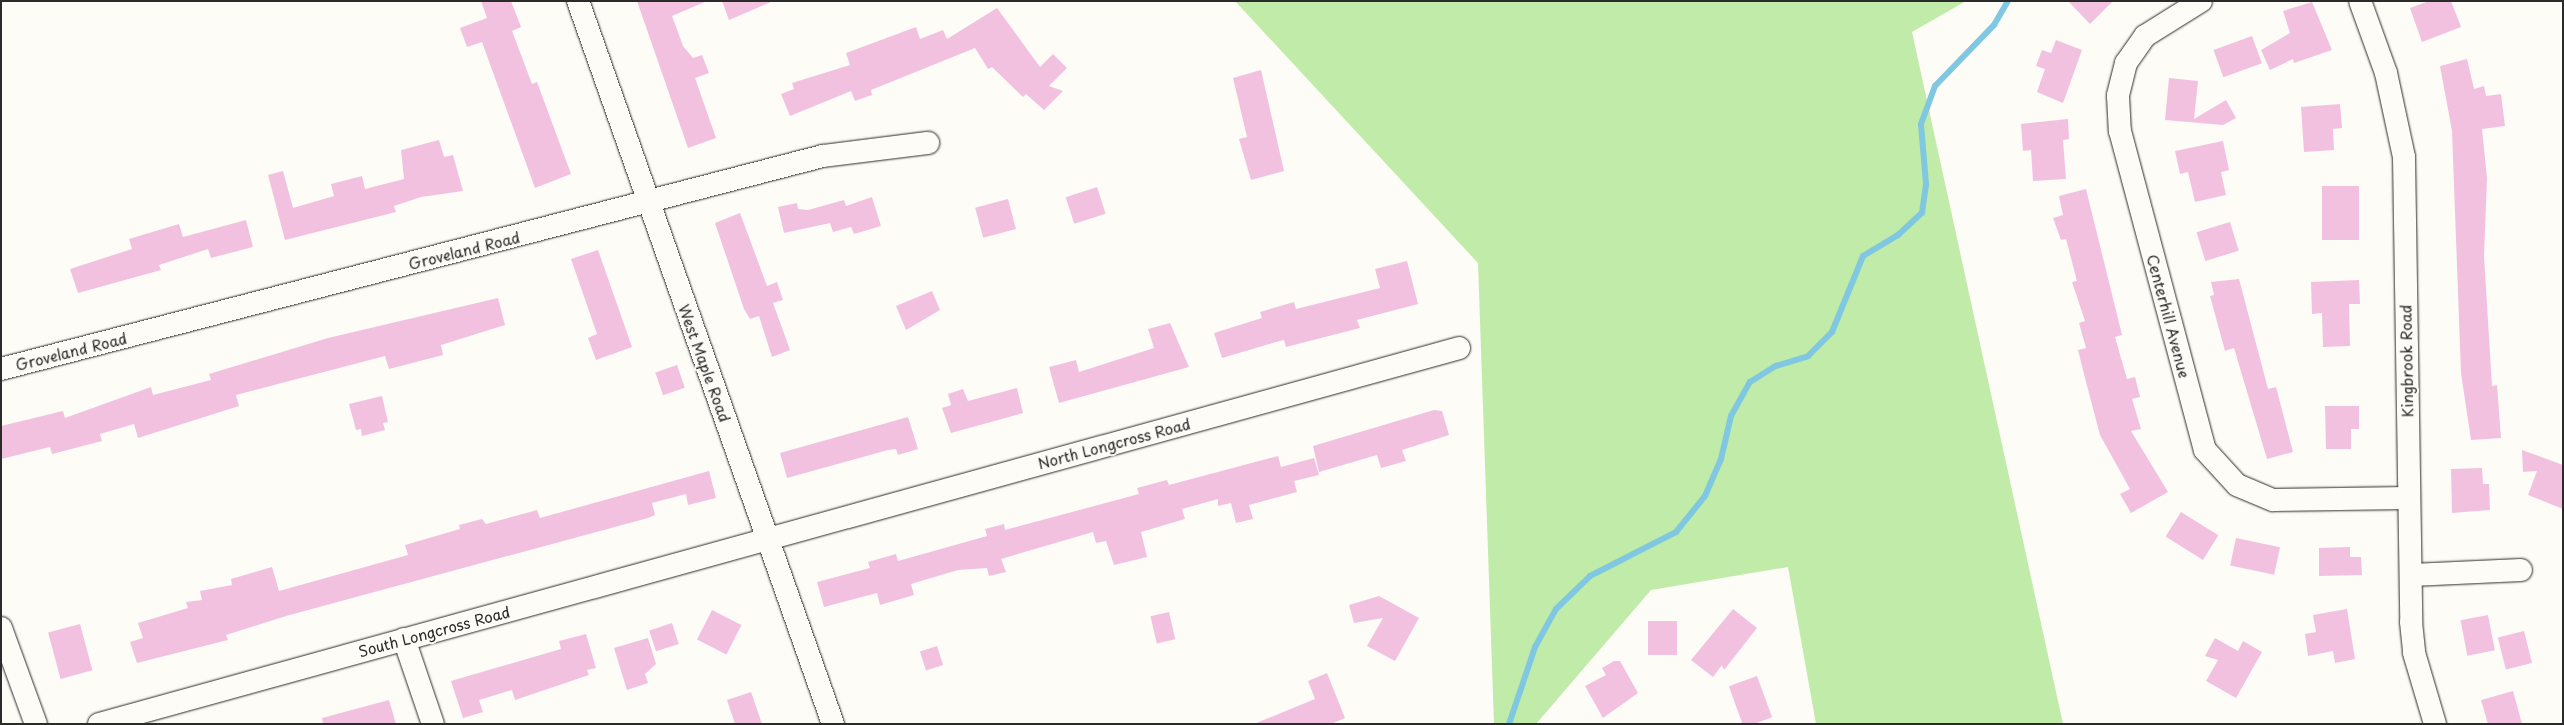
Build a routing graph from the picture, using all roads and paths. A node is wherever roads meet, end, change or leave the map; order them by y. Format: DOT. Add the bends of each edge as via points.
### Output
graph roads {
  1 [pos="578,1"];
  2 [pos="2201,1"];
  3 [pos="2360,1"];
  4 [pos="928,143"];
  5 [pos="647,203"];
  6 [pos="1459,348"];
  7 [pos="1,369"];
  8 [pos="2407,498"];
  9 [pos="769,539"];
  10 [pos="2521,570"];
  11 [pos="2412,575"];
  12 [pos="1,628"];
  13 [pos="404,639"];
  14 [pos="36,724"];
  15 [pos="99,724"];
  16 [pos="433,724"];
  17 [pos="833,724"];
  18 [pos="2435,724"];
  1 -- 5 [label="street, West Maple Road"];
  2 -- 8 [label="street, Centerhill Avenue" via="2145,36 2126,63 2118,96 2120,131 2205,450 2238,485 2273,500"];
  3 -- 8 [label="street, Kingbrook Road" via="2386,72 2404,156"];
  4 -- 5 [label="street, Groveland Road" via="823,156"];
  5 -- 7 [label="street, Groveland Road"];
  5 -- 9 [label="street, West Maple Road"];
  6 -- 9 [label="street, North Longcross Road"];
  8 -- 11 [label="street, Kingbrook Road"];
  9 -- 13 [label="street, South Longcross Road"];
  9 -- 17 [label="street, West Maple Road"];
  10 -- 11 [label="street"];
  11 -- 18 [label="street, Kingbrook Road" via="2414,653"];
  12 -- 14 [label="street"];
  13 -- 15 [label="street, South Longcross Road"];
  13 -- 16 [label="street"];
}
